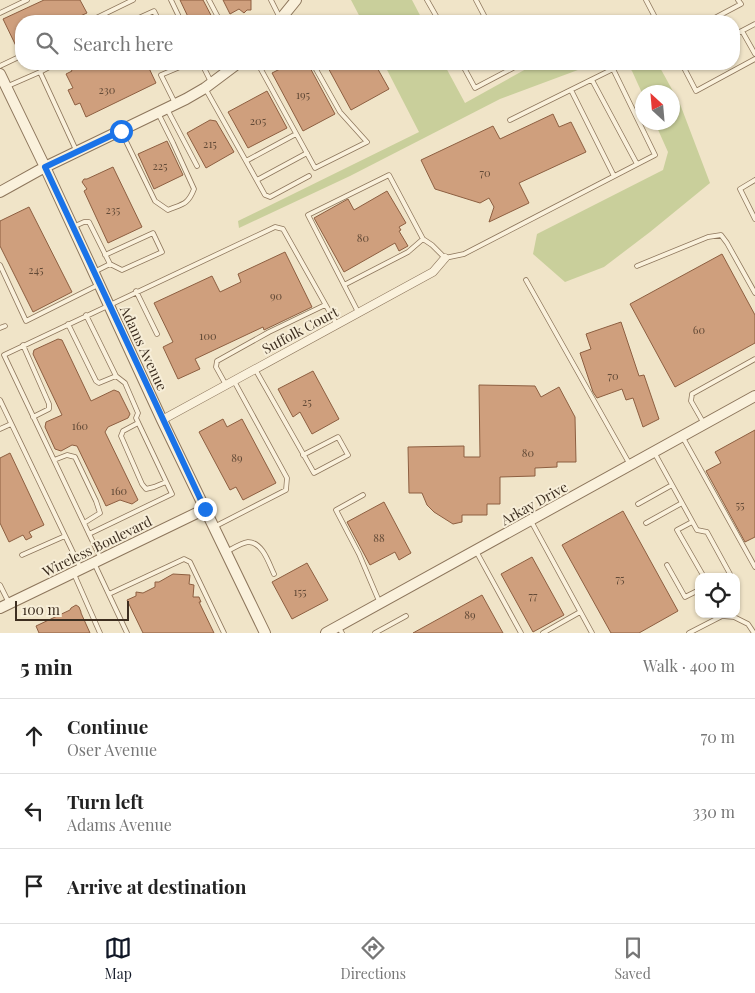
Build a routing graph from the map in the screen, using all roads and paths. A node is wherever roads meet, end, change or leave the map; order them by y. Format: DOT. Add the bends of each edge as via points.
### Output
graph roads {
  1 [pos="27,0"];
  2 [pos="133,0"];
  3 [pos="171,0"];
  4 [pos="210,0"];
  5 [pos="271,0"];
  6 [pos="296,0"];
  7 [pos="427,0"];
  8 [pos="476,0"];
  9 [pos="646,0"];
  10 [pos="738,0"];
  11 [pos="0,13"];
  12 [pos="102,15"];
  13 [pos="145,15"];
  14 [pos="156,15"];
  15 [pos="179,15"];
  16 [pos="217,15"];
  17 [pos="281,15"];
  18 [pos="287,15"];
  19 [pos="436,15"];
  20 [pos="485,15"];
  21 [pos="654,15"];
  22 [pos="720,15"];
  23 [pos="755,24"];
  24 [pos="742,31"];
  25 [pos="755,54"];
  26 [pos="15,59"];
  27 [pos="755,59"];
  28 [pos="0,66"];
  29 [pos="740,67"];
  30 [pos="44,70"];
  31 [pos="173,70"];
  32 [pos="204,70"];
  33 [pos="229,70"];
  34 [pos="261,70"];
  35 [pos="317,70"];
  36 [pos="465,70"];
  37 [pos="509,70"];
  38 [pos="611,70"];
  39 [pos="613,70"];
  40 [pos="685,70"];
  41 [pos="735,70"];
  42 [pos="40,72"];
  43 [pos="0,74"];
  44 [pos="592,80"];
  45 [pos="208,86"];
  46 [pos="6,87"];
  47 [pos="572,90"];
  48 [pos="167,109"];
  49 [pos="510,120"];
  50 [pos="121,131"];
  51 [pos="296,134"];
  52 [pos="77,152"];
  53 [pos="307,153"];
  54 [pos="246,161"];
  55 [pos="637,164"];
  56 [pos="197,166"];
  57 [pos="45,167"];
  58 [pos="309,176"];
  59 [pos="614,176"];
  60 [pos="257,180"];
  61 [pos="755,180"];
  62 [pos="0,192"];
  63 [pos="755,218"];
  64 [pos="73,227"];
  65 [pos="422,239"];
  66 [pos="105,255"];
  67 [pos="445,258"];
  68 [pos="110,264"];
  69 [pos="0,265"];
  70 [pos="637,266"];
  71 [pos="94,272"];
  72 [pos="526,280"];
  73 [pos="100,285"];
  74 [pos="344,285"];
  75 [pos="136,291"];
  76 [pos="755,293"];
  77 [pos="109,304"];
  78 [pos="325,305"];
  79 [pos="359,313"];
  80 [pos="86,315"];
  81 [pos="68,324"];
  82 [pos="336,325"];
  83 [pos="5,326"];
  84 [pos="0,328"];
  85 [pos="157,334"];
  86 [pos="23,345"];
  87 [pos="755,359"];
  88 [pos="255,369"];
  89 [pos="116,376"];
  90 [pos="234,381"];
  91 [pos="226,385"];
  92 [pos="755,396"];
  93 [pos="0,400"];
  94 [pos="34,417"];
  95 [pos="162,420"];
  96 [pos="138,423"];
  97 [pos="12,424"];
  98 [pos="704,424"];
  99 [pos="0,429"];
  100 [pos="682,436"];
  101 [pos="654,452"];
  102 [pos="303,455"];
  103 [pos="54,460"];
  104 [pos="631,465"];
  105 [pos="166,482"];
  106 [pos="672,485"];
  107 [pos="363,496"];
  108 [pos="682,503"];
  109 [pos="638,504"];
  110 [pos="205,509"];
  111 [pos="531,521"];
  112 [pos="692,522"];
  113 [pos="84,523"];
  114 [pos="646,523"];
  115 [pos="214,527"];
  116 [pos="89,534"];
  117 [pos="65,536"];
  118 [pos="476,550"];
  119 [pos="226,552"];
  120 [pos="22,555"];
  121 [pos="98,561"];
  122 [pos="667,565"];
  123 [pos="755,567"];
  124 [pos="77,571"];
  125 [pos="702,573"];
  126 [pos="729,573"];
  127 [pos="274,574"];
  128 [pos="0,585"];
  129 [pos="695,592"];
  130 [pos="109,594"];
  131 [pos="380,603"];
  132 [pos="5,605"];
  133 [pos="580,612"];
  134 [pos="406,616"];
  135 [pos="340,630"];
  136 [pos="100,633"];
  137 [pos="127,633"];
  138 [pos="224,633"];
  139 [pos="265,633"];
  140 [pos="326,633"];
  141 [pos="375,633"];
  142 [pos="521,633"];
  143 [pos="543,633"];
  144 [pos="592,633"];
  145 [pos="689,633"];
  146 [pos="754,633"];
  1 -- 11 [label="lane"];
  2 -- 12 [label="lane"];
  3 -- 15 [label="lane"];
  4 -- 16 [label="lane"];
  5 -- 17 [label="lane"];
  6 -- 18 [label="street"];
  7 -- 19 [label="lane"];
  8 -- 20 [label="lane"];
  9 -- 21 [label="lane"];
  10 -- 22 [label="lane" via="741,4"];
  13 -- 14 [label="lane" via="154,11"];
  23 -- 24 [label="lane"];
  24 -- 25 [label="lane"];
  26 -- 28 [label="lane"];
  27 -- 29 [label="lane"];
  30 -- 42 [label="lane"];
  31 -- 48 [label="lane" via="161,75"];
  32 -- 45 [label="lane"];
  33 -- 45 [label="street"];
  34 -- 51 [label="lane"];
  35 -- 53 [label="lane" via="340,112 367,142 315,168"];
  36 -- 37 [label="lane" via="475,88"];
  38 -- 44 [label="lane"];
  39 -- 55 [label="lane" via="655,155"];
  40 -- 41 [label="lane" via="696,91"];
  42 -- 46 [label="lane"];
  42 -- 52 [label="lane"];
  43 -- 46 [label="street, Adams Avenue"];
  44 -- 47 [label="lane"];
  44 -- 55 [label="lane"];
  45 -- 48 [label="street"];
  45 -- 54 [label="lane"];
  46 -- 57 [label="street, Adams Avenue"];
  47 -- 49 [label="lane"];
  47 -- 59 [label="lane"];
  48 -- 50 [label="street"];
  48 -- 50 [label="lane" via="173,143 194,189 184,204 168,210 155,201"];
  48 -- 56 [label="lane"];
  50 -- 52 [label="street"];
  51 -- 53 [label="lane"];
  51 -- 54 [label="lane"];
  52 -- 57 [label="street"];
  53 -- 60 [label="lane"];
  54 -- 60 [label="lane"];
  55 -- 59 [label="lane"];
  57 -- 62 [label="street"];
  57 -- 64 [label="street, Adams Avenue"];
  58 -- 60 [label="lane" via="270,197"];
  59 -- 67 [label="lane" via="464,254"];
  61 -- 63 [label="lane" via="740,189"];
  64 -- 66 [label="lane" via="89,222"];
  64 -- 71 [label="street, Adams Avenue"];
  65 -- 67 [label="lane"];
  65 -- 74 [label="lane" via="408,252"];
  65 -- 74 [label="lane" via="388,175 308,215"];
  66 -- 68 [label="lane"];
  66 -- 68 [label="lane" via="153,233 162,252 122,270"];
  67 -- 79 [label="street, Suffolk Court" via="433,272"];
  68 -- 71 [label="lane"];
  69 -- 73 [label="lane" via="26,321"];
  70 -- 76 [label="lane" via="708,237 721,236"];
  71 -- 73 [label="street, Adams Avenue"];
  72 -- 104 [label="lane"];
  73 -- 77 [label="street, Adams Avenue"];
  74 -- 79 [label="lane"];
  75 -- 77 [label="lane"];
  75 -- 78 [label="lane" via="275,227 283,229"];
  75 -- 85 [label="lane"];
  77 -- 80 [label="lane"];
  77 -- 95 [label="street, Adams Avenue"];
  78 -- 82 [label="lane"];
  78 -- 91 [label="lane" via="217,361 216,367"];
  79 -- 82 [label="street, Suffolk Court"];
  80 -- 81 [label="lane"];
  80 -- 89 [label="lane"];
  81 -- 86 [label="lane"];
  81 -- 89 [label="lane" via="96,381 99,384"];
  82 -- 88 [label="street, Suffolk Court"];
  83 -- 84 [label="lane"];
  86 -- 94 [label="lane" via="50,404 49,409"];
  86 -- 94 [label="lane" via="4,355"];
  87 -- 98 [label="lane" via="692,394 691,401"];
  88 -- 90 [label="street, Suffolk Court"];
  88 -- 102 [label="lane"];
  89 -- 96 [label="lane" via="125,383 138,413"];
  90 -- 91 [label="street, Suffolk Court"];
  90 -- 115 [label="lane" via="287,478 286,490"];
  91 -- 95 [label="street, Suffolk Court"];
  92 -- 98 [label="street, Arkay Drive"];
  93 -- 97 [label="lane"];
  94 -- 103 [label="lane"];
  95 -- 110 [label="street, Adams Avenue"];
  96 -- 105 [label="lane"];
  96 -- 105 [label="lane" via="121,436 142,484 146,489"];
  97 -- 99 [label="lane"];
  97 -- 117 [label="lane"];
  98 -- 100 [label="street, Arkay Drive"];
  100 -- 101 [label="street, Arkay Drive"];
  100 -- 123 [label="lane"];
  101 -- 104 [label="street, Arkay Drive"];
  101 -- 106 [label="lane"];
  102 -- 102 [label="lane" via="314,473 348,454 338,437"];
  103 -- 113 [label="lane"];
  103 -- 113 [label="lane" via="67,455 75,457 96,501 100,513"];
  104 -- 111 [label="street, Arkay Drive"];
  105 -- 116 [label="lane" via="172,494"];
  106 -- 108 [label="lane"];
  106 -- 109 [label="lane"];
  107 -- 131 [label="lane" via="336,510"];
  108 -- 112 [label="lane"];
  108 -- 114 [label="lane"];
  110 -- 115 [label="street, Adams Avenue"];
  110 -- 121 [label="street, Wireless Boulevard"];
  111 -- 118 [label="street, Arkay Drive"];
  111 -- 133 [label="lane"];
  112 -- 125 [label="lane" via="677,530"];
  112 -- 126 [label="lane" via="697,530 707,532"];
  113 -- 116 [label="lane"];
  115 -- 119 [label="street, Adams Avenue"];
  116 -- 121 [label="lane"];
  117 -- 120 [label="lane"];
  117 -- 124 [label="lane"];
  118 -- 131 [label="street, Arkay Drive"];
  118 -- 142 [label="lane"];
  119 -- 127 [label="lane" via="246,542 258,546"];
  119 -- 139 [label="street, Adams Avenue"];
  121 -- 124 [label="street, Wireless Boulevard"];
  121 -- 130 [label="lane"];
  122 -- 129 [label="lane" via="685,597"];
  124 -- 132 [label="street, Wireless Boulevard"];
  124 -- 136 [label="lane"];
  128 -- 132 [label="lane"];
  130 -- 137 [label="lane"];
  130 -- 138 [label="lane" via="184,559 190,562"];
  131 -- 135 [label="street, Arkay Drive"];
  133 -- 143 [label="lane"];
  133 -- 144 [label="lane"];
  134 -- 141 [label="lane"];
  135 -- 140 [label="street, Arkay Drive"];
  145 -- 146 [label="lane" via="722,616 734,617 748,624"];
}
